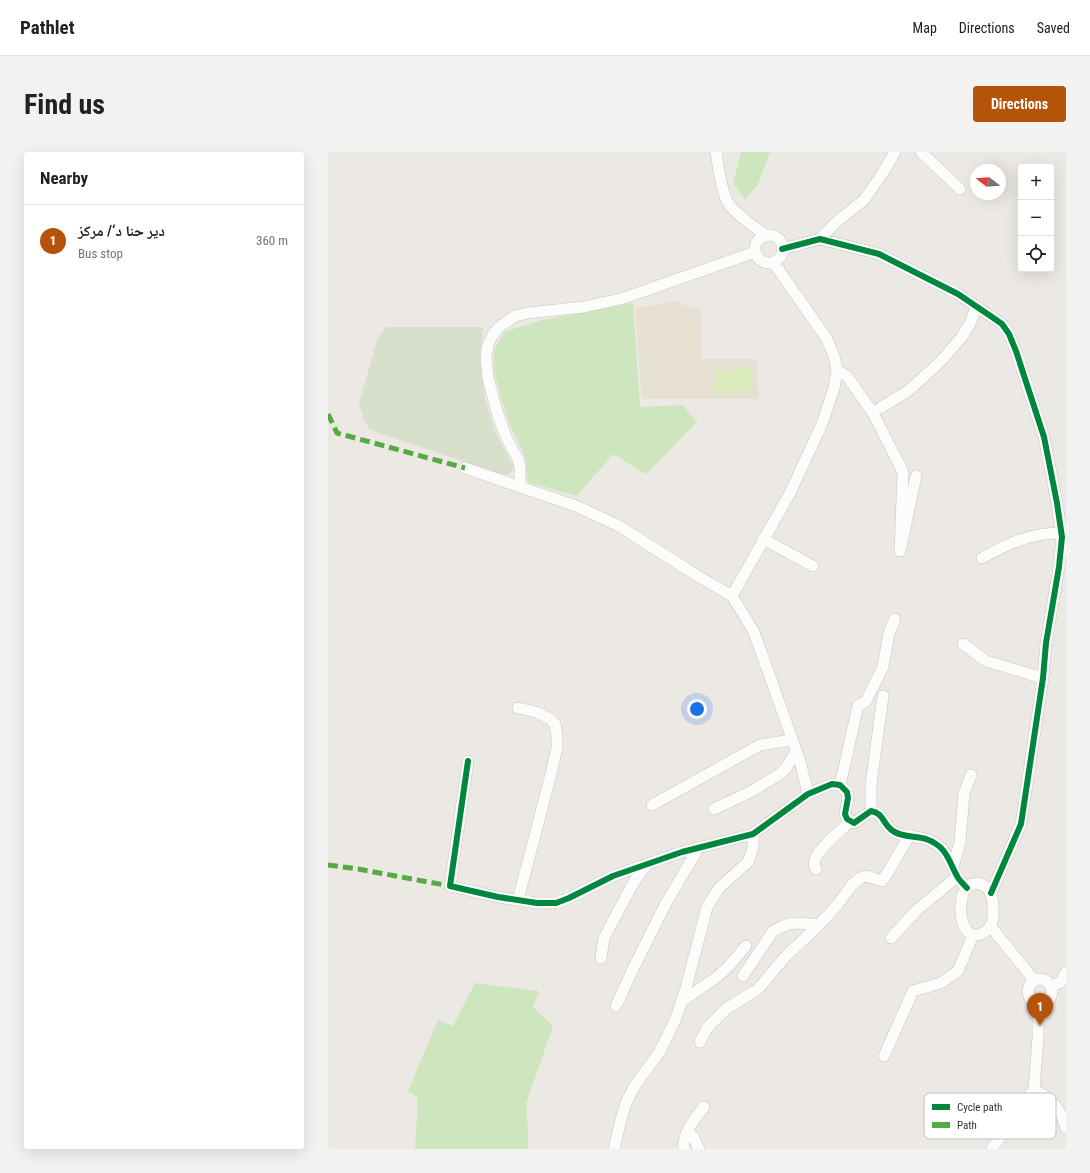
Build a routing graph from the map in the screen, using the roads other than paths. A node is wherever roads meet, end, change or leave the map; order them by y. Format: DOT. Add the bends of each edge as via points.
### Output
graph roads {
  1 [pos="716,152"];
  2 [pos="895,152"];
  3 [pos="921,152"];
  4 [pos="960,189"];
  5 [pos="767,236"];
  6 [pos="820,239"];
  7 [pos="782,249"];
  8 [pos="755,252"];
  9 [pos="773,262"];
  10 [pos="976,307"];
  11 [pos="837,370"];
  12 [pos="880,408"];
  13 [pos="465,468"];
  14 [pos="916,476"];
  15 [pos="520,487"];
  16 [pos="1064,533"];
  17 [pos="763,539"];
  18 [pos="982,558"];
  19 [pos="813,566"];
  20 [pos="732,596"];
  21 [pos="895,619"];
  22 [pos="963,644"];
  23 [pos="1043,678"];
  24 [pos="883,696"];
  25 [pos="518,708"];
  26 [pos="792,740"];
  27 [pos="796,751"];
  28 [pos="468,761"];
  29 [pos="971,775"];
  30 [pos="840,785"];
  31 [pos="808,794"];
  32 [pos="652,805"];
  33 [pos="714,809"];
  34 [pos="871,811"];
  35 [pos="850,822"];
  36 [pos="753,834"];
  37 [pos="910,835"];
  38 [pos="699,847"];
  39 [pos="647,864"];
  40 [pos="816,869"];
  41 [pos="955,872"];
  42 [pos="967,888"];
  43 [pos="991,893"];
  44 [pos="518,900"];
  45 [pos="819,925"];
  46 [pos="991,927"];
  47 [pos="973,935"];
  48 [pos="891,938"];
  49 [pos="746,946"];
  50 [pos="602,958"];
  51 [pos="1066,972"];
  52 [pos="742,976"];
  53 [pos="1034,980"];
  54 [pos="1051,986"];
  55 [pos="681,1002"];
  56 [pos="1038,1003"];
  57 [pos="616,1006"];
  58 [pos="700,1042"];
  59 [pos="884,1056"];
  60 [pos="1034,1088"];
  61 [pos="1031,1093"];
  62 [pos="1042,1093"];
  63 [pos="1056,1106"];
  64 [pos="704,1107"];
  65 [pos="1066,1128"];
  66 [pos="687,1132"];
  67 [pos="999,1139"];
  68 [pos="614,1149"];
  69 [pos="684,1149"];
  70 [pos="699,1149"];
  71 [pos="992,1149"];
  1 -- 5 [label="street" via="727,202"];
  2 -- 6 [label="street" via="864,200 836,222"];
  3 -- 4 [label="street"];
  5 -- 7 [label="street" via="776,238"];
  5 -- 8 [label="street" via="760,239"];
  6 -- 7 [label="street"];
  6 -- 10 [label="street" via="878,254 958,294"];
  7 -- 9 [label="street" via="780,257"];
  8 -- 9 [label="street" via="764,262"];
  8 -- 15 [label="street" via="624,298 584,307 528,312 515,316 499,327 488,345 488,378 497,412 518,459"];
  9 -- 11 [label="street" via="827,339"];
  10 -- 12 [label="street" via="970,324 961,338 940,362 908,391"];
  10 -- 16 [label="street" via="1002,324 1016,351 1044,437"];
  11 -- 14 [label="street" via="846,376 872,413 903,472 900,551"];
  11 -- 17 [label="street" via="822,424 790,493"];
  13 -- 15 [label="street"];
  15 -- 20 [label="street" via="576,506 619,526"];
  16 -- 18 [label="street" via="1048,532 1018,540"];
  16 -- 23 [label="street" via="1046,643"];
  17 -- 19 [label="street"];
  17 -- 20 [label="street"];
  20 -- 26 [label="street" via="754,632"];
  21 -- 30 [label="street" via="889,633 883,667 866,701 858,706"];
  22 -- 23 [label="street" via="986,661"];
  23 -- 43 [label="street" via="1021,824"];
  24 -- 34 [label="street" via="871,784"];
  25 -- 44 [label="street" via="536,712 555,724 557,747"];
  26 -- 27 [label="street"];
  26 -- 32 [label="street" via="760,745"];
  27 -- 31 [label="street"];
  27 -- 33 [label="street" via="780,774"];
  28 -- 44 [label="street" via="450,886"];
  29 -- 41 [label="street" via="964,793"];
  30 -- 31 [label="street" via="832,784"];
  30 -- 35 [label="street" via="847,792 845,814"];
  31 -- 36 [label="street"];
  34 -- 35 [label="street" via="854,823"];
  34 -- 37 [label="street" via="881,815 886,825 894,832"];
  35 -- 40 [label="street" via="815,859"];
  36 -- 38 [label="street"];
  36 -- 55 [label="street" via="753,848 748,862 727,879 708,907"];
  37 -- 41 [label="street" via="939,846 948,855"];
  37 -- 45 [label="street" via="882,881 867,876 860,878"];
  38 -- 39 [label="street"];
  38 -- 57 [label="street" via="665,905"];
  39 -- 44 [label="street" via="613,876 556,903"];
  39 -- 50 [label="street" via="632,885 604,938"];
  41 -- 42 [label="street"];
  41 -- 48 [label="street"];
  42 -- 43 [label="street" via="970,884 978,883 984,885"];
  42 -- 47 [label="street" via="962,895 961,917 968,933"];
  43 -- 46 [label="street" via="994,918"];
  45 -- 52 [label="street" via="788,924 774,930"];
  45 -- 58 [label="street" via="786,956 758,988 726,1009 707,1028"];
  46 -- 47 [label="street" via="986,932"];
  46 -- 53 [label="street"];
  47 -- 59 [label="street" via="958,971 941,983 913,991"];
  49 -- 55 [label="street" via="717,977"];
  51 -- 54 [label="street" via="1061,982"];
  53 -- 54 [label="street" via="1045,980"];
  53 -- 56 [label="street" via="1028,991 1031,1000"];
  54 -- 56 [label="street" via="1050,998"];
  55 -- 68 [label="street" via="660,1051 634,1086 626,1103"];
  56 -- 60 [label="street"];
  60 -- 61 [label="street"];
  60 -- 62 [label="street"];
  63 -- 65 [label="street"];
  64 -- 66 [label="street"];
  66 -- 69 [label="street"];
  66 -- 70 [label="street" via="693,1136"];
  67 -- 71 [label="street"];
}
